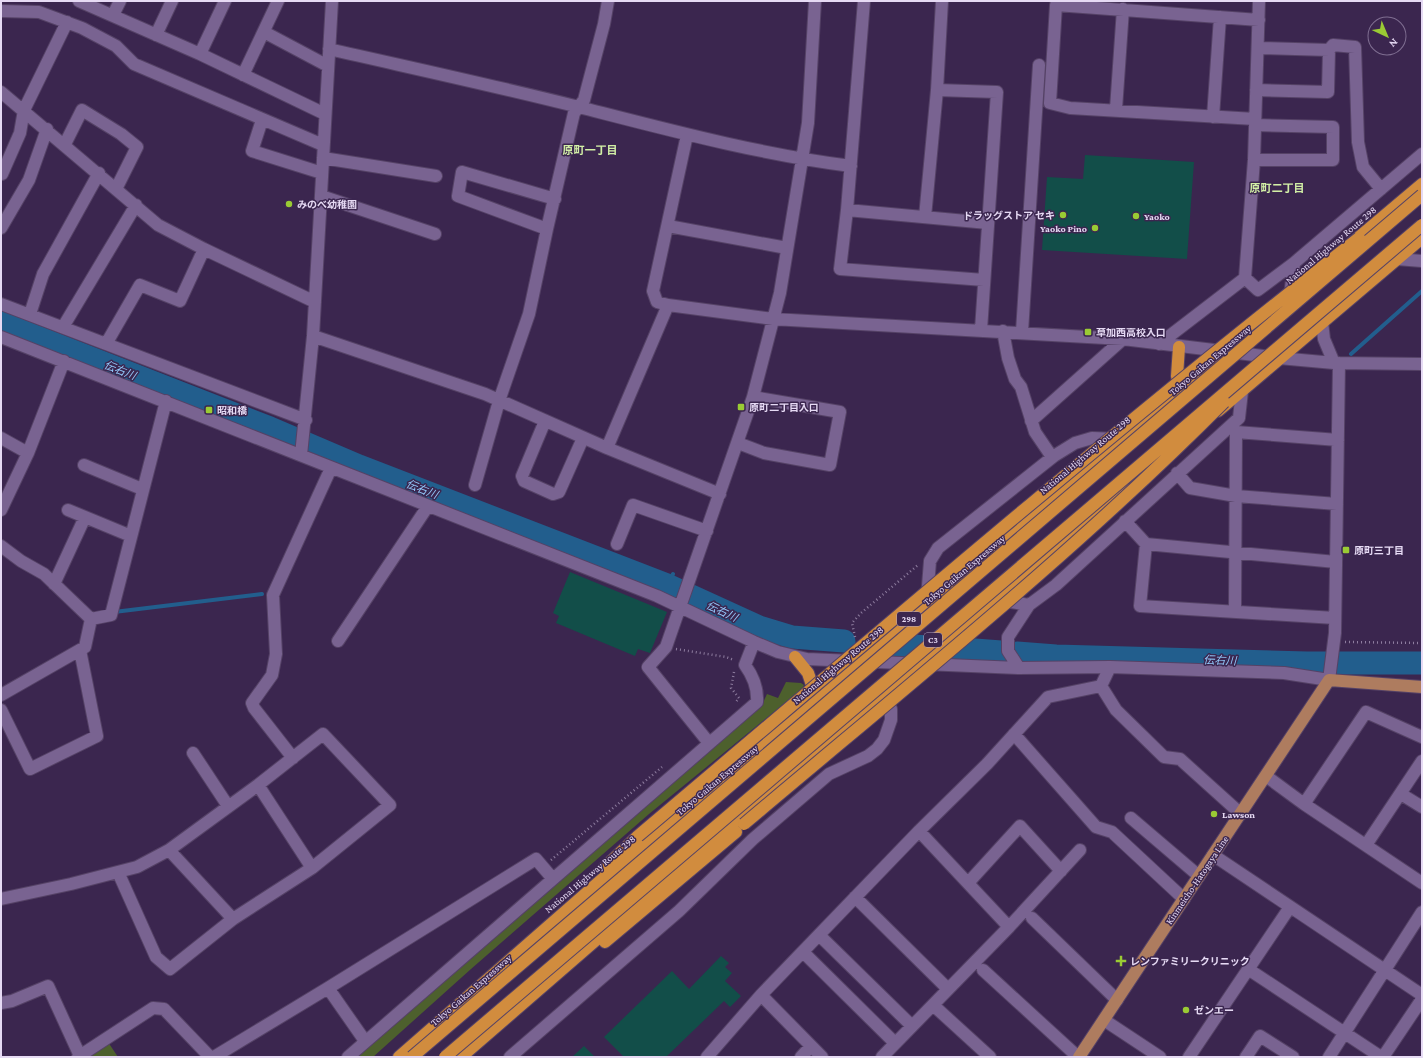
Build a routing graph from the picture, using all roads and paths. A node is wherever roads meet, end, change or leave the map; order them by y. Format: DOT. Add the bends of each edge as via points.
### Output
graph roads {
  1 [pos="79,1"];
  2 [pos="120,1"];
  3 [pos="172,1"];
  4 [pos="224,1"];
  5 [pos="278,1"];
  6 [pos="332,1"];
  7 [pos="608,1"];
  8 [pos="815,1"];
  9 [pos="864,1"];
  10 [pos="942,1"];
  11 [pos="1259,1"];
  12 [pos="41,6"];
  13 [pos="1123,9"];
  14 [pos="1,11"];
  15 [pos="113,15"];
  16 [pos="1220,17"];
  17 [pos="1259,20"];
  18 [pos="67,22"];
  19 [pos="264,32"];
  20 [pos="156,35"];
  21 [pos="1258,48"];
  22 [pos="329,49"];
  23 [pos="1328,50"];
  24 [pos="200,54"];
  25 [pos="1039,65"];
  26 [pos="328,66"];
  27 [pos="243,75"];
  28 [pos="937,90"];
  29 [pos="1256,90"];
  30 [pos="1,92"];
  31 [pos="579,107"];
  32 [pos="1116,109"];
  33 [pos="24,110"];
  34 [pos="325,114"];
  35 [pos="1212,117"];
  36 [pos="262,120"];
  37 [pos="1255,122"];
  38 [pos="47,129"];
  39 [pos="687,135"];
  40 [pos="65,144"];
  41 [pos="324,145"];
  42 [pos="1422,154"];
  43 [pos="323,158"];
  44 [pos="802,160"];
  45 [pos="1254,160"];
  46 [pos="851,166"];
  47 [pos="99,173"];
  48 [pos="322,173"];
  49 [pos="2,174"];
  50 [pos="436,176"];
  51 [pos="1422,184"];
  52 [pos="116,189"];
  53 [pos="1381,189"];
  54 [pos="1422,193"];
  55 [pos="321,196"];
  56 [pos="555,198"];
  57 [pos="136,205"];
  58 [pos="847,210"];
  59 [pos="925,217"];
  60 [pos="988,223"];
  61 [pos="1422,225"];
  62 [pos="668,226"];
  63 [pos="1,228"];
  64 [pos="547,228"];
  65 [pos="435,234"];
  66 [pos="1422,238"];
  67 [pos="787,248"];
  68 [pos="204,249"];
  69 [pos="1397,259"];
  70 [pos="1422,261"];
  71 [pos="1294,263"];
  72 [pos="1245,278"];
  73 [pos="984,280"];
  74 [pos="1290,296"];
  75 [pos="315,302"];
  76 [pos="1,304"];
  77 [pos="668,305"];
  78 [pos="30,314"];
  79 [pos="773,319"];
  80 [pos="1322,322"];
  81 [pos="63,327"];
  82 [pos="981,330"];
  83 [pos="1003,331"];
  84 [pos="1022,332"];
  85 [pos="313,336"];
  86 [pos="1,337"];
  87 [pos="1124,339"];
  88 [pos="106,344"];
  89 [pos="1159,344"];
  90 [pos="1281,345"];
  91 [pos="1179,347"];
  92 [pos="1226,352"];
  93 [pos="1279,358"];
  94 [pos="64,361"];
  95 [pos="1337,363"];
  96 [pos="1422,364"];
  97 [pos="1180,390"];
  98 [pos="1242,390"];
  99 [pos="753,397"];
  100 [pos="166,401"];
  101 [pos="499,401"];
  102 [pos="1031,421"];
  103 [pos="546,422"];
  104 [pos="305,424"];
  105 [pos="1233,428"];
  106 [pos="1,438"];
  107 [pos="583,438"];
  108 [pos="1123,439"];
  109 [pos="1338,440"];
  110 [pos="738,443"];
  111 [pos="607,448"];
  112 [pos="28,453"];
  113 [pos="301,453"];
  114 [pos="1052,457"];
  115 [pos="84,465"];
  116 [pos="331,468"];
  117 [pos="1177,473"];
  118 [pos="475,485"];
  119 [pos="142,489"];
  120 [pos="720,494"];
  121 [pos="1236,496"];
  122 [pos="1337,504"];
  123 [pos="428,506"];
  124 [pos="1,510"];
  125 [pos="68,510"];
  126 [pos="85,517"];
  127 [pos="1125,521"];
  128 [pos="707,531"];
  129 [pos="131,536"];
  130 [pos="617,544"];
  131 [pos="1146,544"];
  132 [pos="1,546"];
  133 [pos="1235,553"];
  134 [pos="930,561"];
  135 [pos="1336,562"];
  136 [pos="54,584"];
  137 [pos="996,600"];
  138 [pos="681,602"];
  139 [pos="927,604"];
  140 [pos="1029,605"];
  141 [pos="1235,611"];
  142 [pos="1335,618"];
  143 [pos="91,619"];
  144 [pos="855,638"];
  145 [pos="338,641"];
  146 [pos="754,642"];
  147 [pos="1334,643"];
  148 [pos="1422,643"];
  149 [pos="666,648"];
  150 [pos="80,650"];
  151 [pos="795,657"];
  152 [pos="860,662"];
  153 [pos="745,664"];
  154 [pos="920,664"];
  155 [pos="1110,667"];
  156 [pos="1019,668"];
  157 [pos="734,672"];
  158 [pos="1329,680"];
  159 [pos="1100,686"];
  160 [pos="1422,687"];
  161 [pos="885,694"];
  162 [pos="1,695"];
  163 [pos="817,698"];
  164 [pos="730,709"];
  165 [pos="1,710"];
  166 [pos="1014,734"];
  167 [pos="1422,736"];
  168 [pos="709,743"];
  169 [pos="193,753"];
  170 [pos="293,758"];
  171 [pos="1422,761"];
  172 [pos="666,763"];
  173 [pos="1266,776"];
  174 [pos="258,785"];
  175 [pos="1401,794"];
  176 [pos="1304,804"];
  177 [pos="228,806"];
  178 [pos="1422,807"];
  179 [pos="1241,814"];
  180 [pos="1131,818"];
  181 [pos="919,831"];
  182 [pos="1366,845"];
  183 [pos="169,850"];
  184 [pos="1080,850"];
  185 [pos="1213,855"];
  186 [pos="547,864"];
  187 [pos="312,868"];
  188 [pos="1060,871"];
  189 [pos="118,872"];
  190 [pos="1199,876"];
  191 [pos="553,879"];
  192 [pos="968,883"];
  193 [pos="1422,883"];
  194 [pos="855,897"];
  195 [pos="1,899"];
  196 [pos="1184,900"];
  197 [pos="1290,907"];
  198 [pos="1422,912"];
  199 [pos="1032,918"];
  200 [pos="233,919"];
  201 [pos="1009,927"];
  202 [pos="819,935"];
  203 [pos="802,952"];
  204 [pos="1248,969"];
  205 [pos="983,970"];
  206 [pos="1384,970"];
  207 [pos="487,978"];
  208 [pos="328,988"];
  209 [pos="948,989"];
  210 [pos="761,995"];
  211 [pos="1422,995"];
  212 [pos="1422,999"];
  213 [pos="1117,1000"];
  214 [pos="1,1004"];
  215 [pos="933,1005"];
  216 [pos="512,1012"];
  217 [pos="1104,1020"];
  218 [pos="912,1026"];
  219 [pos="1345,1032"];
  220 [pos="365,1041"];
  221 [pos="811,1046"];
  222 [pos="890,1052"];
  223 [pos="79,1056"];
  224 [pos="210,1057"];
  225 [pos="214,1057"];
  226 [pos="348,1057"];
  227 [pos="398,1057"];
  228 [pos="412,1057"];
  229 [pos="445,1057"];
  230 [pos="461,1057"];
  231 [pos="510,1057"];
  232 [pos="707,1057"];
  233 [pos="801,1057"];
  234 [pos="822,1057"];
  235 [pos="990,1057"];
  236 [pos="1079,1057"];
  237 [pos="1160,1057"];
  238 [pos="1188,1057"];
  239 [pos="1246,1057"];
  240 [pos="1293,1057"];
  241 [pos="1329,1057"];
  242 [pos="1382,1057"];
  1 -- 15 [label="street"];
  2 -- 15 [label="street"];
  3 -- 20 [label="street"];
  4 -- 24 [label="street"];
  5 -- 19 [label="street"];
  6 -- 22 [label="street"];
  7 -- 31 [label="street" via="584,100"];
  8 -- 44 [label="street" via="808,122"];
  9 -- 46 [label="street"];
  10 -- 28 [label="street"];
  11 -- 17 [label="street"];
  12 -- 14 [label="street"];
  12 -- 18 [label="street"];
  13 -- 16 [label="street"];
  13 -- 32 [label="street"];
  13 -- 32 [label="street" via="1056,5 1050,103 1070,108"];
  15 -- 20 [label="street"];
  16 -- 17 [label="street"];
  16 -- 35 [label="street"];
  17 -- 21 [label="street"];
  18 -- 33 [label="street"];
  18 -- 36 [label="street" via="116,46 134,64"];
  19 -- 26 [label="street"];
  19 -- 27 [label="street"];
  20 -- 24 [label="street"];
  21 -- 23 [label="street"];
  21 -- 29 [label="street"];
  22 -- 26 [label="street"];
  22 -- 31 [label="street"];
  23 -- 29 [label="street" via="1328,92"];
  23 -- 53 [label="street" via="1333,45 1355,47 1358,142 1363,167"];
  24 -- 27 [label="street"];
  25 -- 84 [label="street"];
  26 -- 34 [label="street"];
  27 -- 34 [label="street"];
  28 -- 59 [label="street"];
  28 -- 60 [label="street" via="997,92"];
  29 -- 37 [label="street"];
  30 -- 33 [label="street"];
  31 -- 39 [label="street"];
  31 -- 56 [label="street" via="574,112"];
  32 -- 35 [label="street"];
  33 -- 38 [label="street"];
  33 -- 49 [label="street" via="20,133"];
  34 -- 41 [label="street"];
  35 -- 37 [label="street"];
  36 -- 41 [label="street"];
  36 -- 48 [label="street" via="252,151"];
  37 -- 45 [label="street"];
  37 -- 45 [label="street" via="1333,127 1333,160"];
  38 -- 40 [label="street"];
  38 -- 63 [label="street" via="29,180"];
  39 -- 44 [label="street"];
  39 -- 62 [label="street"];
  40 -- 47 [label="street"];
  40 -- 52 [label="street" via="82,110 122,134 137,147"];
  41 -- 43 [label="street"];
  42 -- 53 [label="street"];
  43 -- 48 [label="street"];
  43 -- 50 [label="street"];
  44 -- 46 [label="street"];
  44 -- 67 [label="street"];
  45 -- 72 [label="street"];
  46 -- 58 [label="street"];
  47 -- 52 [label="street"];
  47 -- 78 [label="street" via="43,274"];
  48 -- 55 [label="street"];
  51 -- 74 [label="highway, National Highway Route 298 / 298"];
  52 -- 57 [label="street"];
  53 -- 71 [label="street"];
  54 -- 207 [label="highway, bridge" via="1262,313 1052,484 638,836"];
  54 -- 228 [label="highway, Tokyo Gaikan Expressway / C3, bridge"];
  55 -- 65 [label="street"];
  55 -- 75 [label="street"];
  56 -- 64 [label="street"];
  56 -- 64 [label="street" via="462,172 458,196"];
  57 -- 68 [label="street" via="158,225"];
  57 -- 81 [label="street"];
  58 -- 59 [label="street"];
  58 -- 73 [label="street" via="840,269"];
  59 -- 60 [label="street"];
  60 -- 73 [label="street"];
  61 -- 90 [label="highway, C3, bridge"];
  62 -- 67 [label="street"];
  62 -- 77 [label="street" via="653,291 657,302"];
  64 -- 101 [label="street" via="530,314"];
  66 -- 69 [label="highway"];
  67 -- 79 [label="street"];
  68 -- 75 [label="street"];
  68 -- 88 [label="street" via="180,301 140,285"];
  69 -- 70 [label="street"];
  69 -- 80 [label="highway"];
  71 -- 72 [label="street" via="1258,290"];
  71 -- 74 [label="street"];
  72 -- 89 [label="street"];
  73 -- 82 [label="street"];
  74 -- 92 [label="highway, National Highway Route 298 / 298"];
  75 -- 85 [label="street"];
  76 -- 78 [label="street"];
  77 -- 79 [label="street"];
  77 -- 111 [label="street"];
  78 -- 81 [label="street"];
  79 -- 82 [label="street"];
  79 -- 99 [label="street"];
  80 -- 93 [label="highway"];
  80 -- 95 [label="street" via="1324,339"];
  81 -- 88 [label="street"];
  82 -- 83 [label="street"];
  83 -- 84 [label="street"];
  83 -- 102 [label="street" via="1008,358 1015,379 1021,387"];
  84 -- 87 [label="street"];
  85 -- 101 [label="street"];
  85 -- 104 [label="street"];
  86 -- 94 [label="street"];
  87 -- 89 [label="street"];
  87 -- 102 [label="street"];
  88 -- 104 [label="street"];
  89 -- 91 [label="street"];
  90 -- 216 [label="highway, bridge" via="1172,454 1045,569 625,927"];
  90 -- 229 [label="highway, C3, bridge"];
  91 -- 92 [label="street"];
  91 -- 97 [label="highway" via="1177,376"];
  92 -- 93 [label="street"];
  92 -- 97 [label="highway, National Highway Route 298 / 298"];
  93 -- 95 [label="street"];
  93 -- 98 [label="highway"];
  94 -- 100 [label="street"];
  94 -- 112 [label="street"];
  95 -- 96 [label="street"];
  95 -- 109 [label="street"];
  97 -- 108 [label="highway, National Highway Route 298 / 298"];
  98 -- 105 [label="street" via="1239,418"];
  98 -- 137 [label="highway"];
  99 -- 110 [label="street"];
  99 -- 110 [label="street" via="840,412 830,465 764,453"];
  100 -- 113 [label="street"];
  100 -- 119 [label="street"];
  101 -- 103 [label="street"];
  101 -- 118 [label="street"];
  102 -- 114 [label="street" via="1035,432"];
  103 -- 107 [label="street"];
  103 -- 107 [label="street" via="522,476 524,481 554,494 559,492"];
  104 -- 113 [label="street"];
  105 -- 109 [label="street"];
  105 -- 117 [label="street"];
  105 -- 121 [label="street"];
  106 -- 112 [label="street"];
  107 -- 111 [label="street"];
  108 -- 114 [label="street" via="1092,438 1075,443"];
  108 -- 139 [label="highway, National Highway Route 298 / 298"];
  109 -- 122 [label="street"];
  110 -- 120 [label="street"];
  111 -- 120 [label="street"];
  112 -- 124 [label="street"];
  113 -- 116 [label="street"];
  114 -- 134 [label="street" via="938,548"];
  115 -- 119 [label="street"];
  116 -- 123 [label="street"];
  116 -- 170 [label="street" via="273,596 276,654 272,675 252,703"];
  117 -- 121 [label="street" via="1190,488"];
  117 -- 127 [label="street"];
  119 -- 129 [label="street"];
  120 -- 128 [label="street"];
  121 -- 122 [label="street"];
  121 -- 133 [label="street"];
  122 -- 135 [label="street"];
  123 -- 138 [label="street"];
  123 -- 145 [label="street"];
  125 -- 126 [label="street"];
  126 -- 129 [label="street"];
  126 -- 136 [label="street"];
  127 -- 131 [label="street"];
  127 -- 140 [label="street" via="1056,585"];
  128 -- 130 [label="street" via="633,505"];
  128 -- 138 [label="street"];
  129 -- 143 [label="street" via="111,615"];
  131 -- 133 [label="street"];
  131 -- 141 [label="street" via="1140,606"];
  132 -- 136 [label="street" via="44,574"];
  133 -- 135 [label="street"];
  133 -- 141 [label="street"];
  134 -- 139 [label="street"];
  134 -- 144 [label="path" via="921,563 861,613 852,623"];
  135 -- 142 [label="street"];
  136 -- 143 [label="street"];
  137 -- 140 [label="street"];
  137 -- 154 [label="highway"];
  138 -- 146 [label="street"];
  138 -- 149 [label="street"];
  139 -- 152 [label="highway, National Highway Route 298 / 298"];
  140 -- 156 [label="street" via="1008,637 1008,651"];
  141 -- 142 [label="street"];
  142 -- 147 [label="street"];
  143 -- 150 [label="street" via="85,648"];
  146 -- 151 [label="street"];
  146 -- 153 [label="street"];
  147 -- 148 [label="path"];
  147 -- 158 [label="street"];
  149 -- 153 [label="path" via="726,657"];
  149 -- 168 [label="street" via="648,667"];
  150 -- 162 [label="street"];
  150 -- 165 [label="street" via="97,736 30,769"];
  151 -- 152 [label="street"];
  151 -- 163 [label="highway" via="808,673"];
  152 -- 154 [label="street"];
  152 -- 163 [label="highway, National Highway Route 298 / 298"];
  153 -- 168 [label="street" via="758,691 757,702"];
  154 -- 156 [label="street"];
  154 -- 161 [label="highway"];
  155 -- 156 [label="street"];
  155 -- 158 [label="street" via="1284,673"];
  155 -- 159 [label="street"];
  157 -- 164 [label="path" via="731,688 739,698"];
  158 -- 160 [label="main road"];
  158 -- 173 [label="main road, Kinmeicho-Hatogaya Line"];
  159 -- 166 [label="street" via="1048,697"];
  159 -- 179 [label="street" via="1116,710 1164,757 1180,759"];
  161 -- 216 [label="highway"];
  161 -- 231 [label="street" via="892,709 891,720 884,740 877,749 868,756 829,774 753,839 679,911"];
  163 -- 207 [label="highway, National Highway Route 298 / 298"];
  166 -- 181 [label="street"];
  166 -- 196 [label="street" via="1096,827 1112,832"];
  167 -- 176 [label="street" via="1366,712"];
  168 -- 191 [label="street"];
  169 -- 177 [label="street"];
  170 -- 174 [label="street"];
  170 -- 187 [label="street" via="323,734 390,806"];
  171 -- 175 [label="street"];
  172 -- 186 [label="path"];
  173 -- 176 [label="street"];
  173 -- 179 [label="main road, Kinmeicho-Hatogaya Line"];
  174 -- 177 [label="street"];
  174 -- 187 [label="street"];
  175 -- 178 [label="street"];
  175 -- 182 [label="street"];
  176 -- 182 [label="street"];
  177 -- 183 [label="street"];
  179 -- 185 [label="main road, Kinmeicho-Hatogaya Line"];
  180 -- 190 [label="street"];
  181 -- 192 [label="street"];
  181 -- 194 [label="street"];
  182 -- 193 [label="street"];
  183 -- 189 [label="street" via="137,867"];
  183 -- 200 [label="street"];
  184 -- 188 [label="street"];
  185 -- 190 [label="main road, Kinmeicho-Hatogaya Line"];
  185 -- 197 [label="street"];
  187 -- 200 [label="street"];
  188 -- 192 [label="street" via="1020,826"];
  188 -- 201 [label="street"];
  189 -- 195 [label="street"];
  189 -- 200 [label="street" via="156,956 170,969"];
  190 -- 196 [label="main road, Kinmeicho-Hatogaya Line"];
  191 -- 208 [label="street" via="536,859"];
  191 -- 220 [label="street"];
  192 -- 201 [label="street"];
  194 -- 202 [label="street"];
  194 -- 209 [label="street"];
  196 -- 213 [label="main road, Kinmeicho-Hatogaya Line"];
  197 -- 204 [label="street"];
  197 -- 206 [label="street"];
  198 -- 206 [label="street"];
  199 -- 213 [label="street"];
  201 -- 209 [label="street"];
  202 -- 203 [label="street"];
  202 -- 218 [label="street"];
  203 -- 210 [label="street"];
  203 -- 222 [label="street"];
  204 -- 219 [label="street"];
  204 -- 238 [label="street"];
  205 -- 236 [label="street"];
  206 -- 211 [label="street"];
  206 -- 219 [label="street"];
  207 -- 227 [label="highway, National Highway Route 298 / 298"];
  208 -- 220 [label="street"];
  208 -- 225 [label="street"];
  209 -- 215 [label="street"];
  210 -- 221 [label="street"];
  210 -- 232 [label="street"];
  212 -- 242 [label="street"];
  213 -- 217 [label="main road, Kinmeicho-Hatogaya Line"];
  214 -- 223 [label="street" via="48,986"];
  215 -- 218 [label="street"];
  215 -- 235 [label="street"];
  216 -- 230 [label="highway"];
  217 -- 236 [label="main road, Kinmeicho-Hatogaya Line"];
  217 -- 237 [label="street"];
  218 -- 222 [label="street"];
  219 -- 241 [label="street"];
  219 -- 242 [label="street"];
  220 -- 226 [label="street"];
  221 -- 233 [label="street"];
  221 -- 234 [label="street"];
  223 -- 224 [label="street" via="153,1008 164,1009"];
  239 -- 240 [label="street" via="1260,1036"];
}
